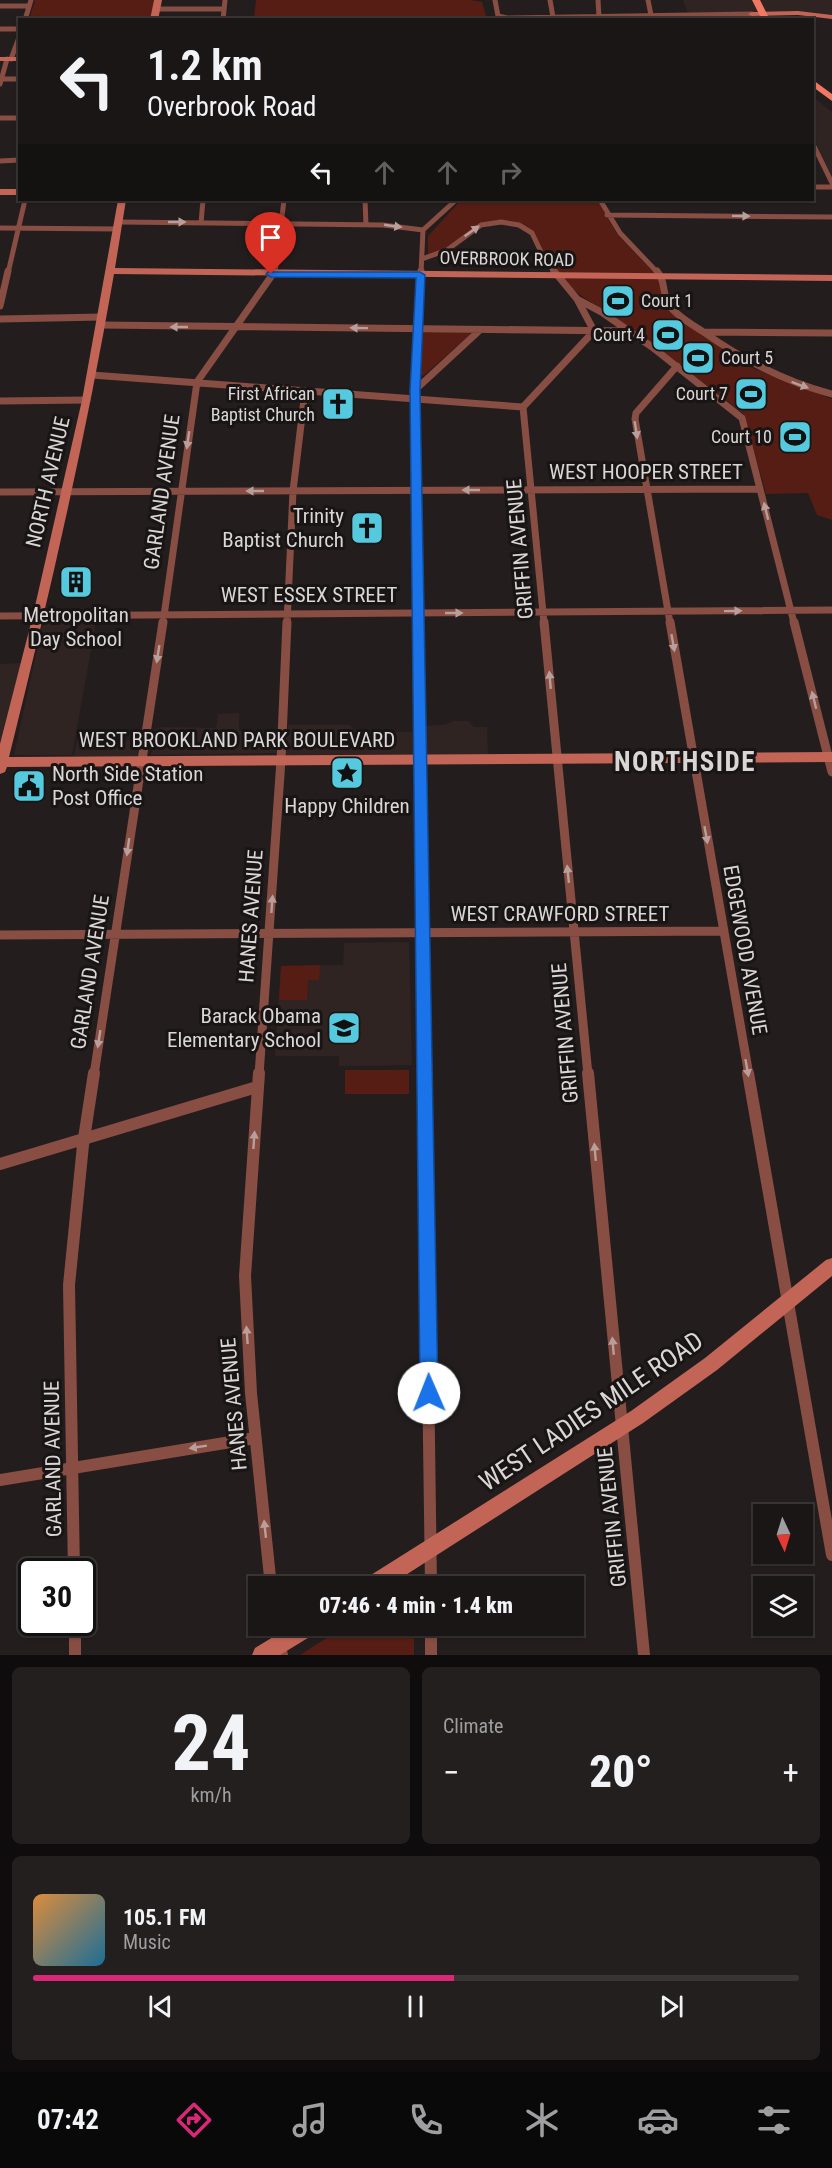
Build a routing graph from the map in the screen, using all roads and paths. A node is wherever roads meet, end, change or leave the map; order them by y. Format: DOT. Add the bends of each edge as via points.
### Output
graph roads {
  1 [pos="31,0"];
  2 [pos="225,0"];
  3 [pos="495,0"];
  4 [pos="550,0"];
  5 [pos="598,0"];
  6 [pos="648,0"];
  7 [pos="746,0"];
  8 [pos="756,0"];
  9 [pos="157,4"];
  10 [pos="0,6"];
  11 [pos="29,6"];
  12 [pos="224,9"];
  13 [pos="765,16"];
  14 [pos="553,17"];
  15 [pos="599,17"];
  16 [pos="651,17"];
  17 [pos="754,17"];
  18 [pos="832,17"];
  19 [pos="26,18"];
  20 [pos="223,18"];
  21 [pos="0,29"];
  22 [pos="18,29"];
  23 [pos="18,37"];
  24 [pos="9,59"];
  25 [pos="18,79"];
  26 [pos="1,81"];
  27 [pos="814,84"];
  28 [pos="814,93"];
  29 [pos="832,98"];
  30 [pos="832,107"];
  31 [pos="0,118"];
  32 [pos="18,118"];
  33 [pos="814,146"];
  34 [pos="0,160"];
  35 [pos="18,160"];
  36 [pos="832,183"];
  37 [pos="814,187"];
  38 [pos="832,187"];
  39 [pos="0,192"];
  40 [pos="18,192"];
  41 [pos="25,201"];
  42 [pos="122,201"];
  43 [pos="203,201"];
  44 [pos="284,201"];
  45 [pos="365,201"];
  46 [pos="455,201"];
  47 [pos="600,201"];
  48 [pos="607,215"];
  49 [pos="832,217"];
  50 [pos="201,223"];
  51 [pos="282,224"];
  52 [pos="366,225"];
  53 [pos="118,226"];
  54 [pos="0,228"];
  55 [pos="17,228"];
  56 [pos="423,230"];
  57 [pos="422,259"];
  58 [pos="109,271"];
  59 [pos="275,274"];
  60 [pos="420,275"];
  61 [pos="558,277"];
  62 [pos="662,277"];
  63 [pos="832,278"];
  64 [pos="577,299"];
  65 [pos="0,306"];
  66 [pos="0,320"];
  67 [pos="101,321"];
  68 [pos="238,327"];
  69 [pos="418,329"];
  70 [pos="480,330"];
  71 [pos="594,331"];
  72 [pos="630,331"];
  73 [pos="704,332"];
  74 [pos="832,333"];
  75 [pos="677,366"];
  76 [pos="92,375"];
  77 [pos="197,382"];
  78 [pos="305,391"];
  79 [pos="832,394"];
  80 [pos="415,395"];
  81 [pos="87,400"];
  82 [pos="0,401"];
  83 [pos="523,407"];
  84 [pos="760,489"];
  85 [pos="416,490"];
  86 [pos="532,490"];
  87 [pos="646,490"];
  88 [pos="181,491"];
  89 [pos="293,491"];
  90 [pos="0,492"];
  91 [pos="65,492"];
  92 [pos="791,610"];
  93 [pos="832,610"];
  94 [pos="544,612"];
  95 [pos="668,612"];
  96 [pos="418,613"];
  97 [pos="164,614"];
  98 [pos="287,614"];
  99 [pos="39,615"];
  100 [pos="0,616"];
  101 [pos="830,757"];
  102 [pos="557,758"];
  103 [pos="693,758"];
  104 [pos="420,759"];
  105 [pos="281,760"];
  106 [pos="141,761"];
  107 [pos="1,765"];
  108 [pos="832,772"];
  109 [pos="724,931"];
  110 [pos="574,932"];
  111 [pos="270,933"];
  112 [pos="423,933"];
  113 [pos="116,935"];
  114 [pos="0,936"];
  115 [pos="257,1087"];
  116 [pos="84,1138"];
  117 [pos="0,1164"];
  118 [pos="832,1266"];
  119 [pos="788,1300"];
  120 [pos="620,1428"];
  121 [pos="255,1438"];
  122 [pos="73,1468"];
  123 [pos="0,1480"];
  124 [pos="430,1549"];
  125 [pos="832,1555"];
  126 [pos="74,1558"];
  127 [pos="270,1576"];
  128 [pos="387,1576"];
  129 [pos="431,1576"];
  130 [pos="75,1636"];
  131 [pos="291,1636"];
  132 [pos="431,1636"];
  133 [pos="275,1645"];
  134 [pos="75,1655"];
  135 [pos="431,1655"];
  136 [pos="644,1655"];
  1 -- 11 [label="street"];
  2 -- 12 [label="street"];
  3 -- 14 [label="street" via="501,18"];
  4 -- 14 [label="street"];
  5 -- 15 [label="street"];
  6 -- 16 [label="street"];
  7 -- 17 [label="main road"];
  8 -- 13 [label="main road"];
  9 -- 12 [label="street"];
  10 -- 11 [label="street"];
  11 -- 19 [label="street"];
  12 -- 20 [label="street"];
  13 -- 17 [label="street"];
  13 -- 18 [label="street" via="798,13"];
  14 -- 15 [label="street"];
  15 -- 16 [label="street"];
  16 -- 17 [label="street"];
  21 -- 22 [label="street"];
  23 -- 24 [label="street"];
  24 -- 26 [label="street"];
  25 -- 26 [label="street"];
  27 -- 29 [label="main road"];
  28 -- 30 [label="main road"];
  31 -- 32 [label="street"];
  33 -- 36 [label="street"];
  34 -- 35 [label="street"];
  37 -- 38 [label="street"];
  39 -- 40 [label="street"];
  41 -- 55 [label="street"];
  42 -- 53 [label="street, NORTH AVENUE"];
  43 -- 50 [label="street"];
  44 -- 51 [label="street"];
  45 -- 52 [label="street"];
  46 -- 56 [label="street"];
  47 -- 48 [label="street"];
  48 -- 49 [label="street, one-way"];
  48 -- 62 [label="street"];
  50 -- 51 [label="street"];
  53 -- 50 [label="street, one-way"];
  51 -- 52 [label="street"];
  51 -- 59 [label="street"];
  52 -- 56 [label="street, one-way"];
  53 -- 55 [label="street"];
  53 -- 58 [label="street, NORTH AVENUE"];
  54 -- 55 [label="street"];
  55 -- 65 [label="street"];
  56 -- 57 [label="street"];
  57 -- 60 [label="street"];
  57 -- 61 [label="street, one-way" via="447,250 481,225 508,223 532,233"];
  58 -- 59 [label="street, OVERBROOK ROAD"];
  58 -- 67 [label="street, NORTH AVENUE"];
  59 -- 60 [label="street, OVERBROOK ROAD"];
  59 -- 68 [label="street"];
  60 -- 61 [label="street, OVERBROOK ROAD"];
  60 -- 69 [label="street"];
  61 -- 62 [label="street, OVERBROOK ROAD"];
  61 -- 64 [label="street"];
  62 -- 63 [label="street, OVERBROOK ROAD"];
  62 -- 73 [label="street" via="671,307"];
  64 -- 71 [label="street"];
  64 -- 72 [label="street"];
  66 -- 67 [label="street"];
  68 -- 67 [label="street, one-way"];
  67 -- 76 [label="street, NORTH AVENUE"];
  69 -- 68 [label="street, one-way"];
  68 -- 77 [label="street"];
  69 -- 70 [label="street"];
  69 -- 80 [label="street"];
  70 -- 71 [label="street"];
  70 -- 80 [label="street"];
  71 -- 72 [label="street"];
  71 -- 83 [label="street"];
  72 -- 75 [label="street"];
  73 -- 74 [label="street"];
  73 -- 79 [label="street, one-way" via="757,368"];
  75 -- 84 [label="street" via="740,415"];
  75 -- 87 [label="street, EDGEWOOD AVENUE, one-way" via="634,416"];
  76 -- 77 [label="street"];
  76 -- 81 [label="street, NORTH AVENUE"];
  77 -- 78 [label="street"];
  77 -- 88 [label="street, GARLAND AVENUE, one-way"];
  78 -- 80 [label="street"];
  78 -- 89 [label="street, HANES AVENUE"];
  80 -- 83 [label="street"];
  80 -- 85 [label="street"];
  81 -- 82 [label="street"];
  81 -- 91 [label="street, NORTH AVENUE"];
  83 -- 86 [label="street, GRIFFIN AVENUE"];
  84 -- 87 [label="street, WEST HOOPER STREET"];
  92 -- 84 [label="street, one-way"];
  86 -- 85 [label="street, WEST HOOPER STREET, one-way"];
  85 -- 89 [label="street, WEST HOOPER STREET"];
  85 -- 96 [label="street"];
  86 -- 87 [label="street, WEST HOOPER STREET"];
  86 -- 94 [label="street, GRIFFIN AVENUE"];
  87 -- 95 [label="street, EDGEWOOD AVENUE"];
  89 -- 88 [label="street, WEST HOOPER STREET, one-way"];
  88 -- 91 [label="street, WEST HOOPER STREET"];
  88 -- 97 [label="street, GARLAND AVENUE"];
  89 -- 98 [label="street, HANES AVENUE"];
  90 -- 91 [label="street, WEST HOOPER STREET"];
  91 -- 99 [label="street, NORTH AVENUE"];
  92 -- 93 [label="street, WEST ESSEX STREET"];
  95 -- 92 [label="street, WEST ESSEX STREET, one-way"];
  101 -- 92 [label="street, one-way"];
  94 -- 95 [label="street, WEST ESSEX STREET"];
  96 -- 94 [label="street, WEST ESSEX STREET, one-way"];
  102 -- 94 [label="street, GRIFFIN AVENUE, one-way"];
  95 -- 103 [label="street, EDGEWOOD AVENUE, one-way"];
  96 -- 98 [label="street, WEST ESSEX STREET"];
  96 -- 104 [label="street"];
  97 -- 98 [label="street, WEST ESSEX STREET"];
  97 -- 99 [label="street, WEST ESSEX STREET"];
  97 -- 106 [label="street, GARLAND AVENUE, one-way"];
  98 -- 105 [label="street, HANES AVENUE"];
  99 -- 100 [label="street, WEST ESSEX STREET"];
  99 -- 107 [label="street, NORTH AVENUE"];
  101 -- 103 [label="street, WEST BROOKLAND PARK BOULEVARD"];
  101 -- 108 [label="street"];
  102 -- 103 [label="street, WEST BROOKLAND PARK BOULEVARD"];
  102 -- 104 [label="street, WEST BROOKLAND PARK BOULEVARD"];
  110 -- 102 [label="street, GRIFFIN AVENUE, one-way"];
  103 -- 109 [label="street, EDGEWOOD AVENUE, one-way"];
  104 -- 105 [label="street, WEST BROOKLAND PARK BOULEVARD"];
  104 -- 112 [label="street"];
  105 -- 106 [label="street, WEST BROOKLAND PARK BOULEVARD"];
  111 -- 105 [label="street, HANES AVENUE, one-way"];
  106 -- 107 [label="street, WEST BROOKLAND PARK BOULEVARD"];
  106 -- 113 [label="street, GARLAND AVENUE, one-way"];
  109 -- 110 [label="street, WEST CRAWFORD STREET"];
  109 -- 119 [label="street, EDGEWOOD AVENUE, one-way"];
  110 -- 112 [label="street, WEST CRAWFORD STREET"];
  120 -- 110 [label="street, GRIFFIN AVENUE, one-way"];
  111 -- 112 [label="street, WEST CRAWFORD STREET"];
  111 -- 113 [label="street, WEST CRAWFORD STREET"];
  111 -- 115 [label="street, HANES AVENUE"];
  112 -- 124 [label="street"];
  113 -- 114 [label="street, WEST CRAWFORD STREET"];
  113 -- 116 [label="street, GARLAND AVENUE, one-way"];
  115 -- 116 [label="street"];
  121 -- 115 [label="street, HANES AVENUE, one-way" via="245,1276"];
  116 -- 117 [label="street"];
  116 -- 122 [label="street, GARLAND AVENUE" via="69,1285"];
  118 -- 119 [label="street, WEST LADIES MILE ROAD"];
  119 -- 120 [label="street, WEST LADIES MILE ROAD" via="711,1364"];
  119 -- 125 [label="street, EDGEWOOD AVENUE"];
  120 -- 124 [label="street, WEST LADIES MILE ROAD"];
  120 -- 136 [label="street, GRIFFIN AVENUE"];
  121 -- 122 [label="street, one-way"];
  127 -- 121 [label="street, HANES AVENUE, one-way"];
  122 -- 123 [label="street"];
  122 -- 126 [label="street, GARLAND AVENUE"];
  124 -- 128 [label="street, WEST LADIES MILE ROAD"];
  124 -- 129 [label="street"];
  130 -- 134 [label="street"];
  131 -- 133 [label="street"];
  132 -- 135 [label="street"];
}
